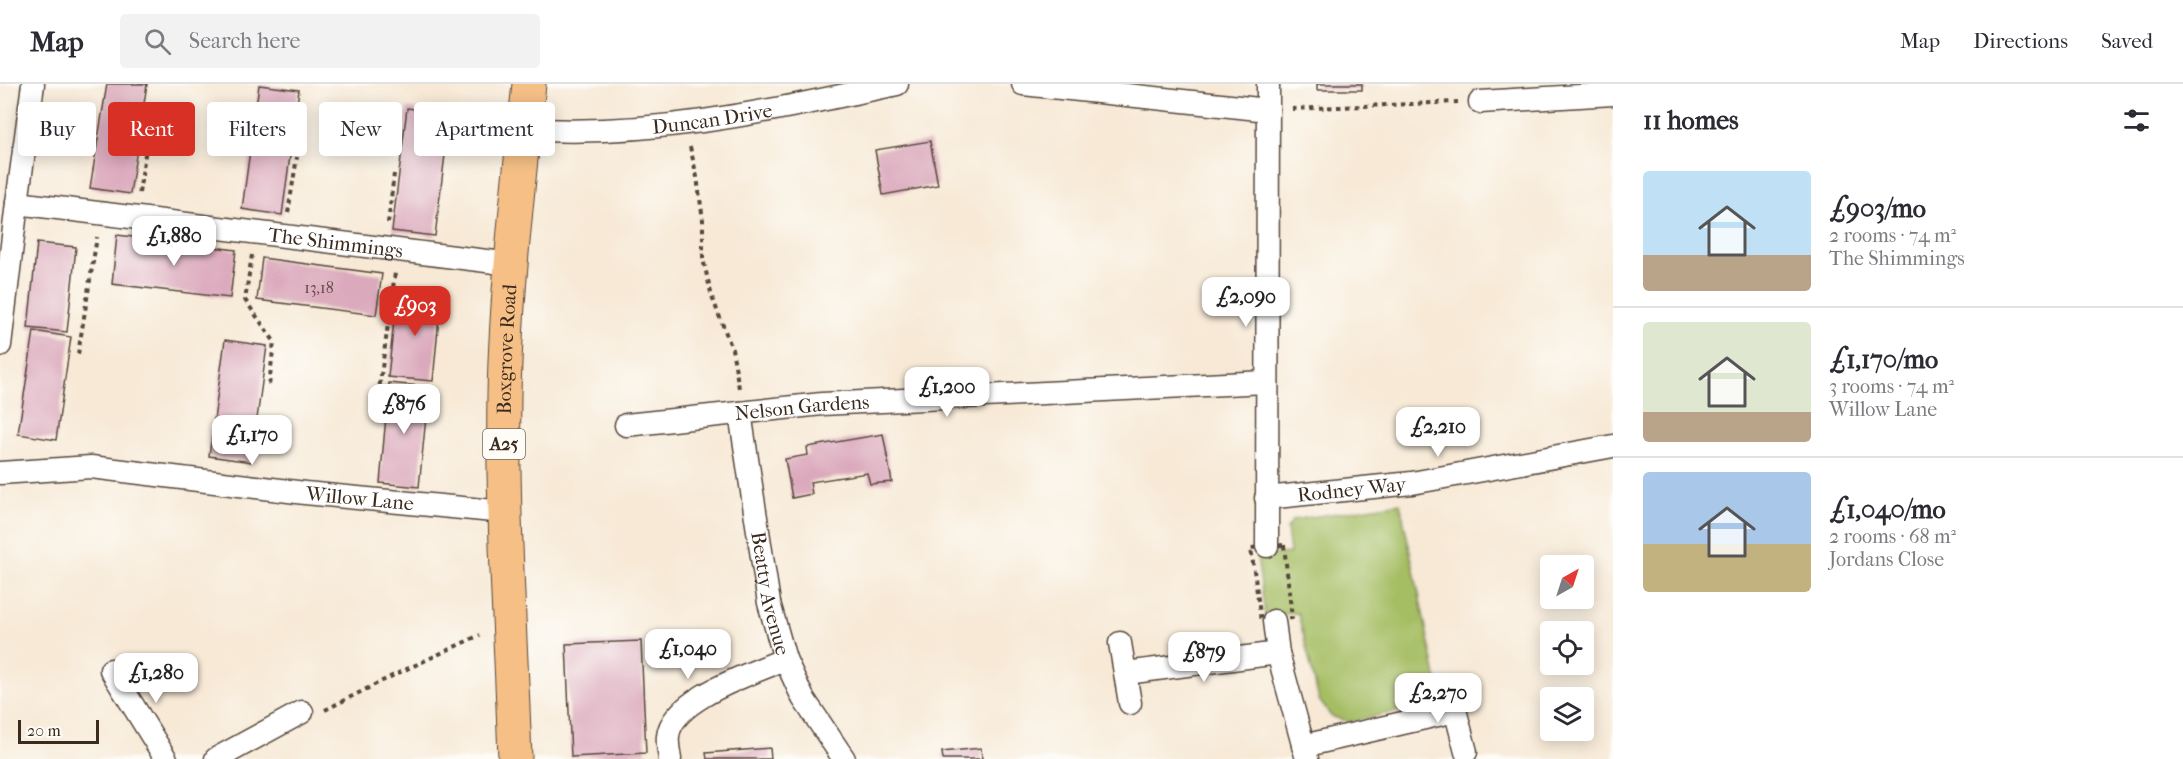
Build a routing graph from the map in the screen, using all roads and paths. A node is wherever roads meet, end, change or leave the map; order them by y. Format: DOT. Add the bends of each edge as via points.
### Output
graph roads {
  1 [pos="33,84"];
  2 [pos="529,84"];
  3 [pos="897,84"];
  4 [pos="1023,84"];
  5 [pos="1268,84"];
  6 [pos="1613,93"];
  7 [pos="527,102"];
  8 [pos="1480,102"];
  9 [pos="1268,110"];
  10 [pos="685,123"];
  11 [pos="555,131"];
  12 [pos="145,156"];
  13 [pos="521,156"];
  14 [pos="297,157"];
  15 [pos="394,174"];
  16 [pos="17,203"];
  17 [pos="100,214"];
  18 [pos="135,217"];
  19 [pos="256,232"];
  20 [pos="284,236"];
  21 [pos="392,249"];
  22 [pos="511,264"];
  23 [pos="0,345"];
  24 [pos="78,354"];
  25 [pos="1266,382"];
  26 [pos="269,386"];
  27 [pos="376,412"];
  28 [pos="740,413"];
  29 [pos="626,425"];
  30 [pos="1613,446"];
  31 [pos="0,473"];
  32 [pos="1266,498"];
  33 [pos="504,512"];
  34 [pos="1267,546"];
  35 [pos="511,621"];
  36 [pos="1274,621"];
  37 [pos="1120,643"];
  38 [pos="1278,653"];
  39 [pos="785,659"];
  40 [pos="111,670"];
  41 [pos="1126,674"];
  42 [pos="1449,686"];
  43 [pos="1130,703"];
  44 [pos="1455,711"];
  45 [pos="302,712"];
  46 [pos="1466,752"];
  47 [pos="1305,753"];
  48 [pos="166,759"];
  49 [pos="216,759"];
  50 [pos="515,759"];
  51 [pos="670,759"];
  52 [pos="844,759"];
  1 -- 16 [label="street"];
  2 -- 7 [label="main road, Boxgrove Road / A25"];
  3 -- 10 [label="street, Duncan Drive" via="779,109"];
  4 -- 9 [label="street"];
  5 -- 9 [label="street"];
  6 -- 8 [label="street"];
  8 -- 9 [label="path"];
  9 -- 25 [label="street"];
  10 -- 11 [label="street, Duncan Drive"];
  10 -- 28 [label="path" via="703,220 703,259 732,350 740,387"];
  12 -- 18 [label="path"];
  13 -- 22 [label="main road, Boxgrove Road / A25"];
  14 -- 20 [label="path"];
  15 -- 21 [label="path"];
  16 -- 17 [label="street, The Shimmings"];
  16 -- 23 [label="street"];
  17 -- 18 [label="street, The Shimmings"];
  17 -- 24 [label="path"];
  18 -- 19 [label="street, The Shimmings"];
  19 -- 20 [label="street, The Shimmings"];
  19 -- 26 [label="path" via="245,300 274,341"];
  20 -- 21 [label="street, The Shimmings"];
  21 -- 22 [label="street, The Shimmings"];
  21 -- 27 [label="path"];
  22 -- 33 [label="main road, Boxgrove Road / A25" via="504,395"];
  25 -- 28 [label="street, Nelson Gardens" via="822,404"];
  25 -- 32 [label="street"];
  28 -- 29 [label="street, Nelson Gardens"];
  28 -- 39 [label="street, Beatty Avenue" via="769,603"];
  30 -- 32 [label="street, Rodney Way" via="1412,483"];
  31 -- 33 [label="street, Willow Lane" via="92,467"];
  32 -- 34 [label="street"];
  33 -- 35 [label="main road, Boxgrove Road / A25"];
  34 -- 36 [label="path" via="1251,548 1261,622"];
  34 -- 36 [label="path" via="1284,545 1292,618"];
  35 -- 45 [label="path" via="313,716"];
  35 -- 50 [label="main road, Boxgrove Road / A25"];
  36 -- 38 [label="street"];
  37 -- 41 [label="street"];
  38 -- 41 [label="street"];
  38 -- 47 [label="street"];
  39 -- 51 [label="street" via="698,697 679,712 668,734"];
  39 -- 52 [label="street, Beatty Avenue" via="803,698"];
  40 -- 48 [label="street"];
  41 -- 43 [label="street"];
  42 -- 44 [label="street"];
  44 -- 46 [label="street"];
  44 -- 47 [label="street"];
  45 -- 49 [label="street"];
}
